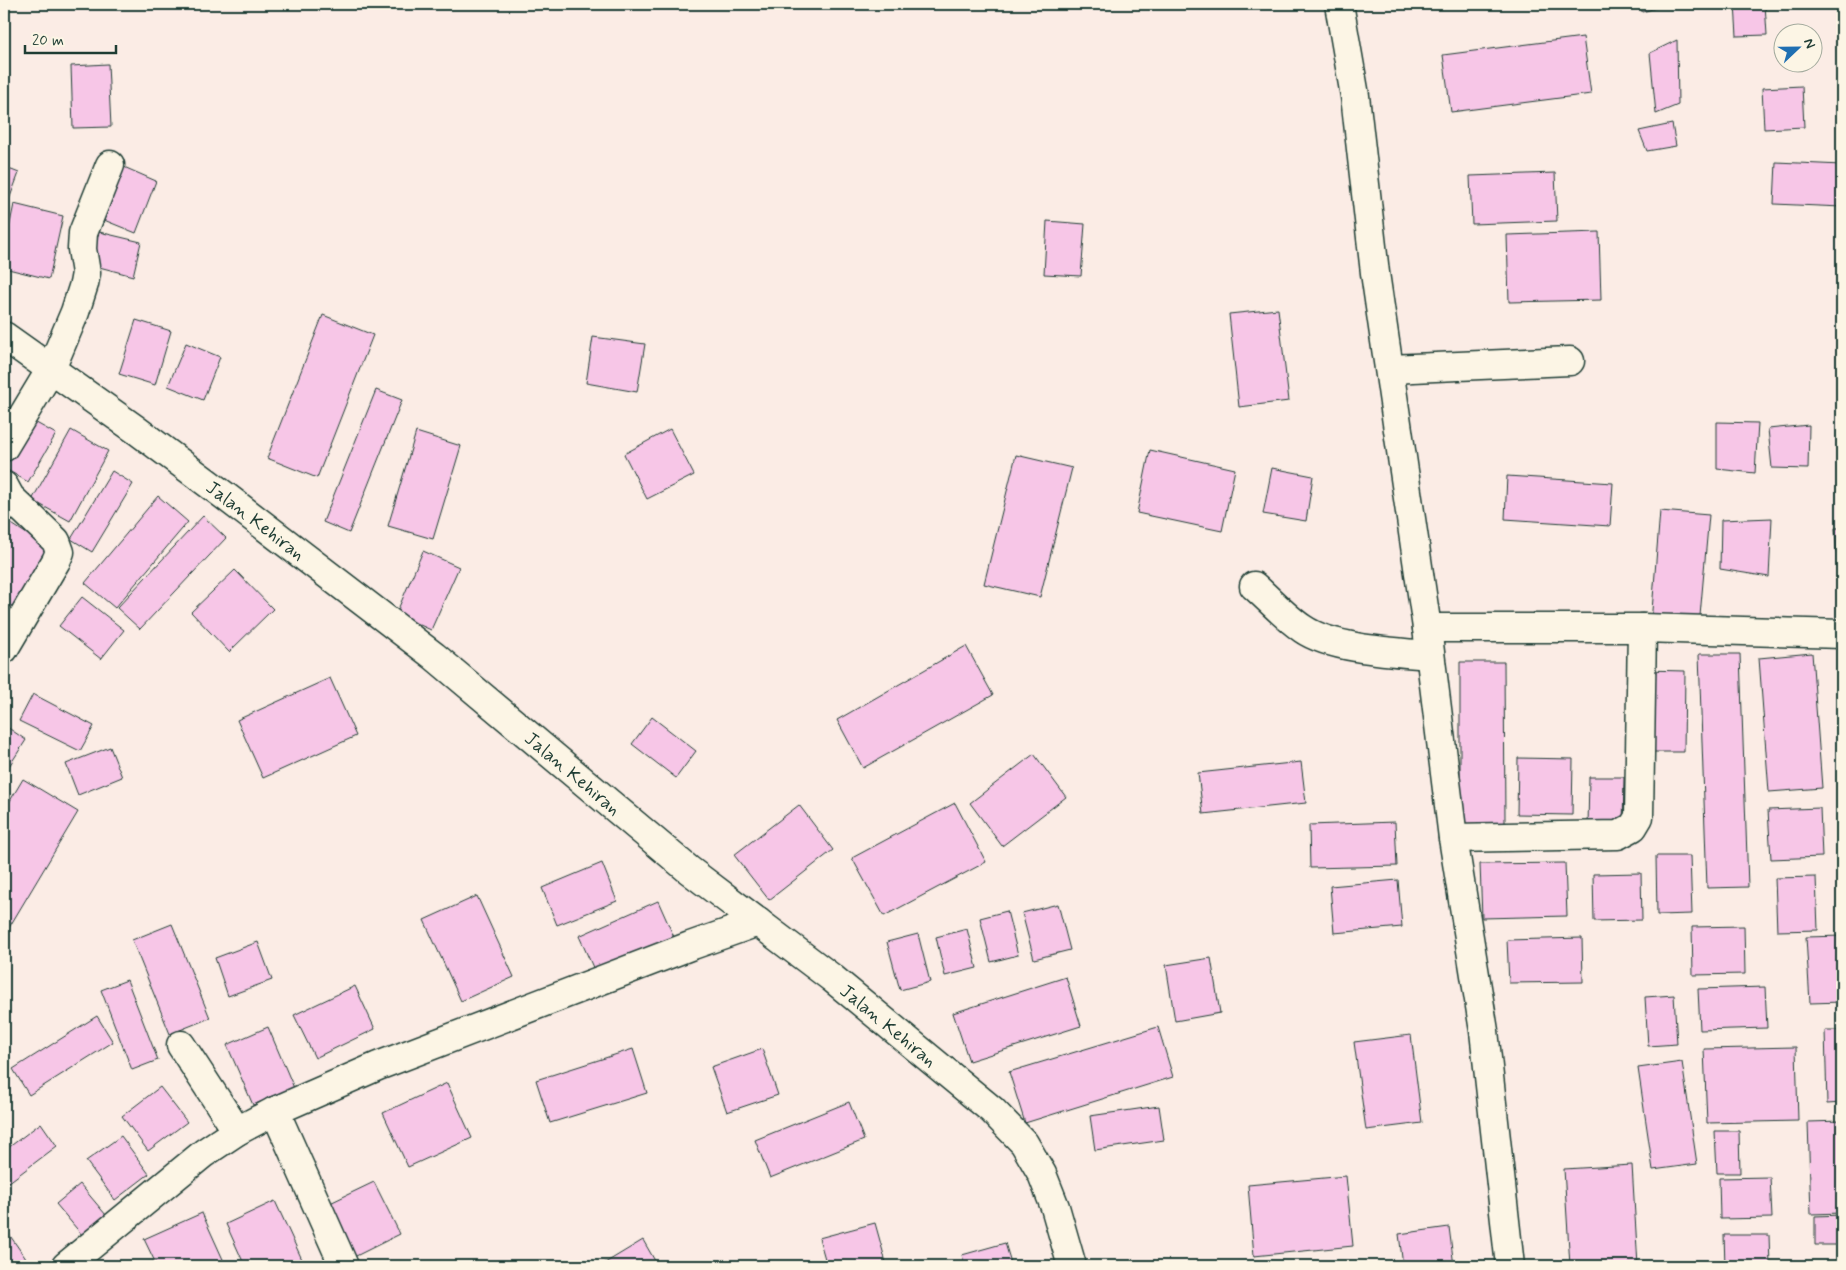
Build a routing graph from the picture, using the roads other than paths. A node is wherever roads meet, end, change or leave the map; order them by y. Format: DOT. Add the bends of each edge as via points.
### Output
graph roads {
  1 [pos="1339,4"];
  2 [pos="110,165"];
  3 [pos="4,336"];
  4 [pos="1570,361"];
  5 [pos="51,369"];
  6 [pos="1390,370"];
  7 [pos="4,447"];
  8 [pos="4,486"];
  9 [pos="1254,586"];
  10 [pos="1427,628"];
  11 [pos="1642,628"];
  12 [pos="1842,634"];
  13 [pos="4,649"];
  14 [pos="1430,655"];
  15 [pos="1453,838"];
  16 [pos="758,922"];
  17 [pos="182,1045"];
  18 [pos="275,1111"];
  19 [pos="236,1131"];
  20 [pos="66,1266"];
  21 [pos="344,1266"];
  22 [pos="1072,1266"];
  23 [pos="1510,1266"];
  1 -- 6 [label="street" via="1355,96 1375,273"];
  2 -- 5 [label="street" via="82,233 84,284"];
  3 -- 5 [label="street, Jalan Kehiran"];
  4 -- 6 [label="street"];
  5 -- 7 [label="street"];
  5 -- 16 [label="street, Jalan Kehiran" via="225,496 434,656 674,857"];
  6 -- 10 [label="street"];
  8 -- 13 [label="street" via="10,498 56,541 60,552"];
  9 -- 14 [label="street" via="1304,630 1328,640 1371,650"];
  10 -- 11 [label="street"];
  10 -- 14 [label="street"];
  11 -- 12 [label="street"];
  11 -- 15 [label="street" via="1639,817 1633,827 1618,835"];
  14 -- 15 [label="street"];
  15 -- 23 [label="street" via="1484,1031"];
  16 -- 18 [label="street" via="378,1066"];
  16 -- 22 [label="street, Jalan Kehiran" via="920,1049 992,1110 1024,1143 1049,1190"];
  17 -- 19 [label="street"];
  18 -- 19 [label="street"];
  18 -- 21 [label="street"];
  19 -- 20 [label="street"];
}
